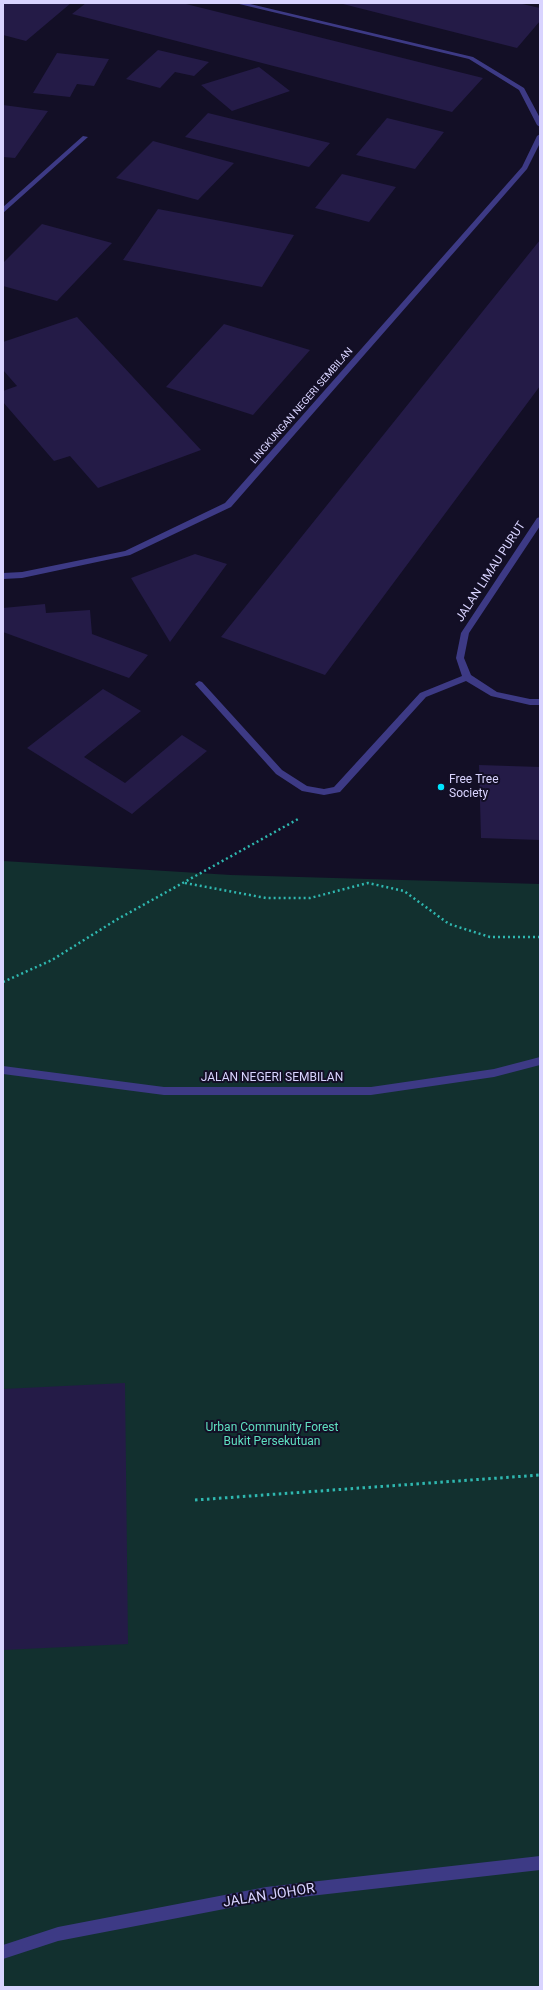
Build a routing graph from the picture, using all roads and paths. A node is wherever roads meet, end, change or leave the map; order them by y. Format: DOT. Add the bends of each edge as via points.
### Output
graph roads {
  1 [pos="238,3"];
  2 [pos="540,125"];
  3 [pos="540,136"];
  4 [pos="85,137"];
  5 [pos="3,211"];
  6 [pos="540,520"];
  7 [pos="3,576"];
  8 [pos="466,677"];
  9 [pos="199,684"];
  10 [pos="540,702"];
  11 [pos="324,792"];
  12 [pos="185,883"];
  13 [pos="540,937"];
  14 [pos="3,982"];
  15 [pos="540,1061"];
  16 [pos="3,1070"];
  17 [pos="540,1475"];
  18 [pos="195,1500"];
  19 [pos="540,1863"];
  20 [pos="3,1952"];
  1 -- 2 [label="street" via="471,58 522,89"];
  3 -- 7 [label="street, LINGKUNGAN NEGERI SEMBILAN" via="525,168 228,505 127,553 22,575"];
  4 -- 5 [label="street"];
  6 -- 8 [label="street, JALAN LIMAU PURUT" via="465,633 460,658"];
  8 -- 10 [label="street" via="494,694"];
  8 -- 11 [label="street" via="423,695 338,790"];
  9 -- 11 [label="street" via="279,772 305,789"];
  11 -- 12 [label="path" via="301,817"];
  12 -- 13 [label="path" via="266,898 310,898 368,883 404,891 448,924 490,937"];
  12 -- 14 [label="path" via="116,920 52,960"];
  15 -- 16 [label="street, JALAN NEGERI SEMBILAN" via="494,1073 371,1091 164,1091"];
  17 -- 18 [label="path"];
  19 -- 20 [label="street, JALAN JOHOR" via="266,1894 58,1934"];
}
